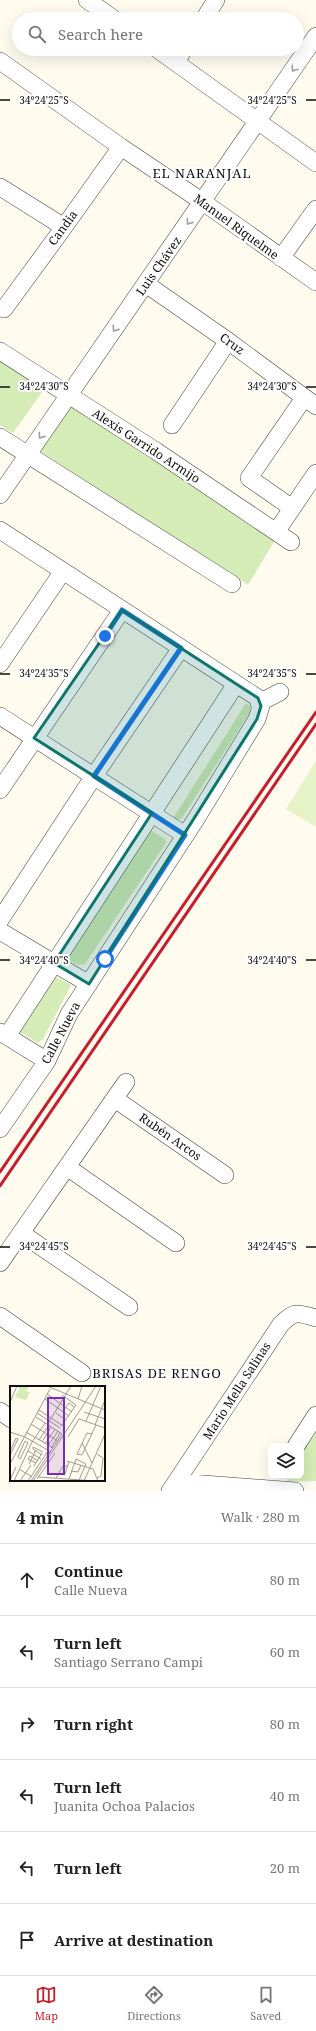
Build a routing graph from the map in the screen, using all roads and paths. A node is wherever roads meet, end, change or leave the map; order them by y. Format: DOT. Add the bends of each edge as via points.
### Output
graph roads {
  1 [pos="216,0"];
  2 [pos="94,2"];
  3 [pos="106,12"];
  4 [pos="208,12"];
  5 [pos="316,36"];
  6 [pos="304,54"];
  7 [pos="180,56"];
  8 [pos="303,56"];
  9 [pos="0,61"];
  10 [pos="259,121"];
  11 [pos="120,147"];
  12 [pos="316,163"];
  13 [pos="0,187"];
  14 [pos="203,202"];
  15 [pos="316,209"];
  16 [pos="64,228"];
  17 [pos="281,258"];
  18 [pos="316,282"];
  19 [pos="146,284"];
  20 [pos="4,309"];
  21 [pos="228,341"];
  22 [pos="0,351"];
  23 [pos="69,396"];
  24 [pos="310,402"];
  25 [pos="172,425"];
  26 [pos="0,437"];
  27 [pos="28,455"];
  28 [pos="316,473"];
  29 [pos="0,495"];
  30 [pos="292,508"];
  31 [pos="276,532"];
  32 [pos="2,536"];
  33 [pos="291,542"];
  34 [pos="62,571"];
  35 [pos="232,584"];
  36 [pos="122,610"];
  37 [pos="181,648"];
  38 [pos="0,664"];
  39 [pos="236,684"];
  40 [pos="280,692"];
  41 [pos="258,700"];
  42 [pos="0,716"];
  43 [pos="34,738"];
  44 [pos="94,776"];
  45 [pos="0,790"];
  46 [pos="152,814"];
  47 [pos="185,835"];
  48 [pos="0,920"];
  49 [pos="0,931"];
  50 [pos="54,963"];
  51 [pos="89,984"];
  52 [pos="2,1033"];
  53 [pos="48,1061"];
  54 [pos="126,1082"];
  55 [pos="115,1099"];
  56 [pos="0,1129"];
  57 [pos="67,1167"];
  58 [pos="225,1175"];
  59 [pos="21,1233"];
  60 [pos="176,1243"];
  61 [pos="0,1263"];
  62 [pos="129,1307"];
  63 [pos="0,1316"];
  64 [pos="316,1318"];
  65 [pos="82,1373"];
  66 [pos="0,1411"];
  67 [pos="316,1415"];
  68 [pos="10,1418"];
  69 [pos="298,1443"];
  70 [pos="272,1483"];
  71 [pos="174,1486"];
  72 [pos="295,1491"];
  1 -- 4 [label="street"];
  2 -- 3 [label="street"];
  5 -- 6 [label="street, Luis Chávez, one-way"];
  7 -- 10 [label="street"];
  8 -- 10 [label="street, Luis Chávez, one-way"];
  9 -- 11 [label="street, Manuel Riquelme"];
  10 -- 12 [label="street"];
  10 -- 14 [label="street, Luis Chávez"];
  11 -- 14 [label="street, Manuel Riquelme"];
  11 -- 16 [label="street, Candia"];
  13 -- 16 [label="street"];
  14 -- 17 [label="street, Manuel Riquelme"];
  14 -- 19 [label="street, Luis Chávez, one-way"];
  15 -- 17 [label="street"];
  16 -- 20 [label="street, Candia"];
  17 -- 18 [label="street, Manuel Riquelme"];
  19 -- 21 [label="street, Cruz"];
  19 -- 23 [label="street, Luis Chávez, one-way"];
  21 -- 24 [label="street, Cruz"];
  21 -- 25 [label="street"];
  22 -- 23 [label="street, Alexis Garrido Armijo"];
  23 -- 27 [label="street, Luis Chávez, one-way"];
  23 -- 31 [label="street, Alexis Garrido Armijo"];
  24 -- 30 [label="street" via="249,478"];
  26 -- 27 [label="street"];
  27 -- 29 [label="street, Luis Chávez"];
  27 -- 35 [label="street"];
  28 -- 30 [label="street"];
  30 -- 31 [label="street"];
  31 -- 33 [label="street, Alexis Garrido Armijo"];
  32 -- 34 [label="street"];
  34 -- 36 [label="street"];
  34 -- 38 [label="street"];
  36 -- 37 [label="street"];
  36 -- 43 [label="street"];
  37 -- 39 [label="street"];
  37 -- 44 [label="street"];
  39 -- 41 [label="street"];
  39 -- 46 [label="street"];
  40 -- 41 [label="street"];
  41 -- 47 [label="street, Calle Nueva" via="261,706 257,719"];
  42 -- 43 [label="street"];
  43 -- 44 [label="street"];
  43 -- 45 [label="street"];
  44 -- 46 [label="street"];
  44 -- 48 [label="street"];
  46 -- 47 [label="street"];
  46 -- 50 [label="street"];
  47 -- 51 [label="street, Calle Nueva"];
  49 -- 50 [label="street"];
  50 -- 51 [label="street"];
  50 -- 52 [label="street"];
  51 -- 53 [label="street, Calle Nueva" via="69,1014"];
  52 -- 53 [label="street"];
  53 -- 56 [label="street, Calle Nueva"];
  54 -- 55 [label="street"];
  55 -- 57 [label="street"];
  55 -- 58 [label="street, Rubén Arcos"];
  57 -- 59 [label="street"];
  57 -- 60 [label="street"];
  59 -- 61 [label="street"];
  59 -- 62 [label="street"];
  63 -- 65 [label="street"];
  64 -- 71 [label="street, Mario Mella Salinas" via="292,1314 281,1324"];
  66 -- 68 [label="street"];
  67 -- 69 [label="street"];
  70 -- 71 [label="street"];
  70 -- 72 [label="street"];
}
